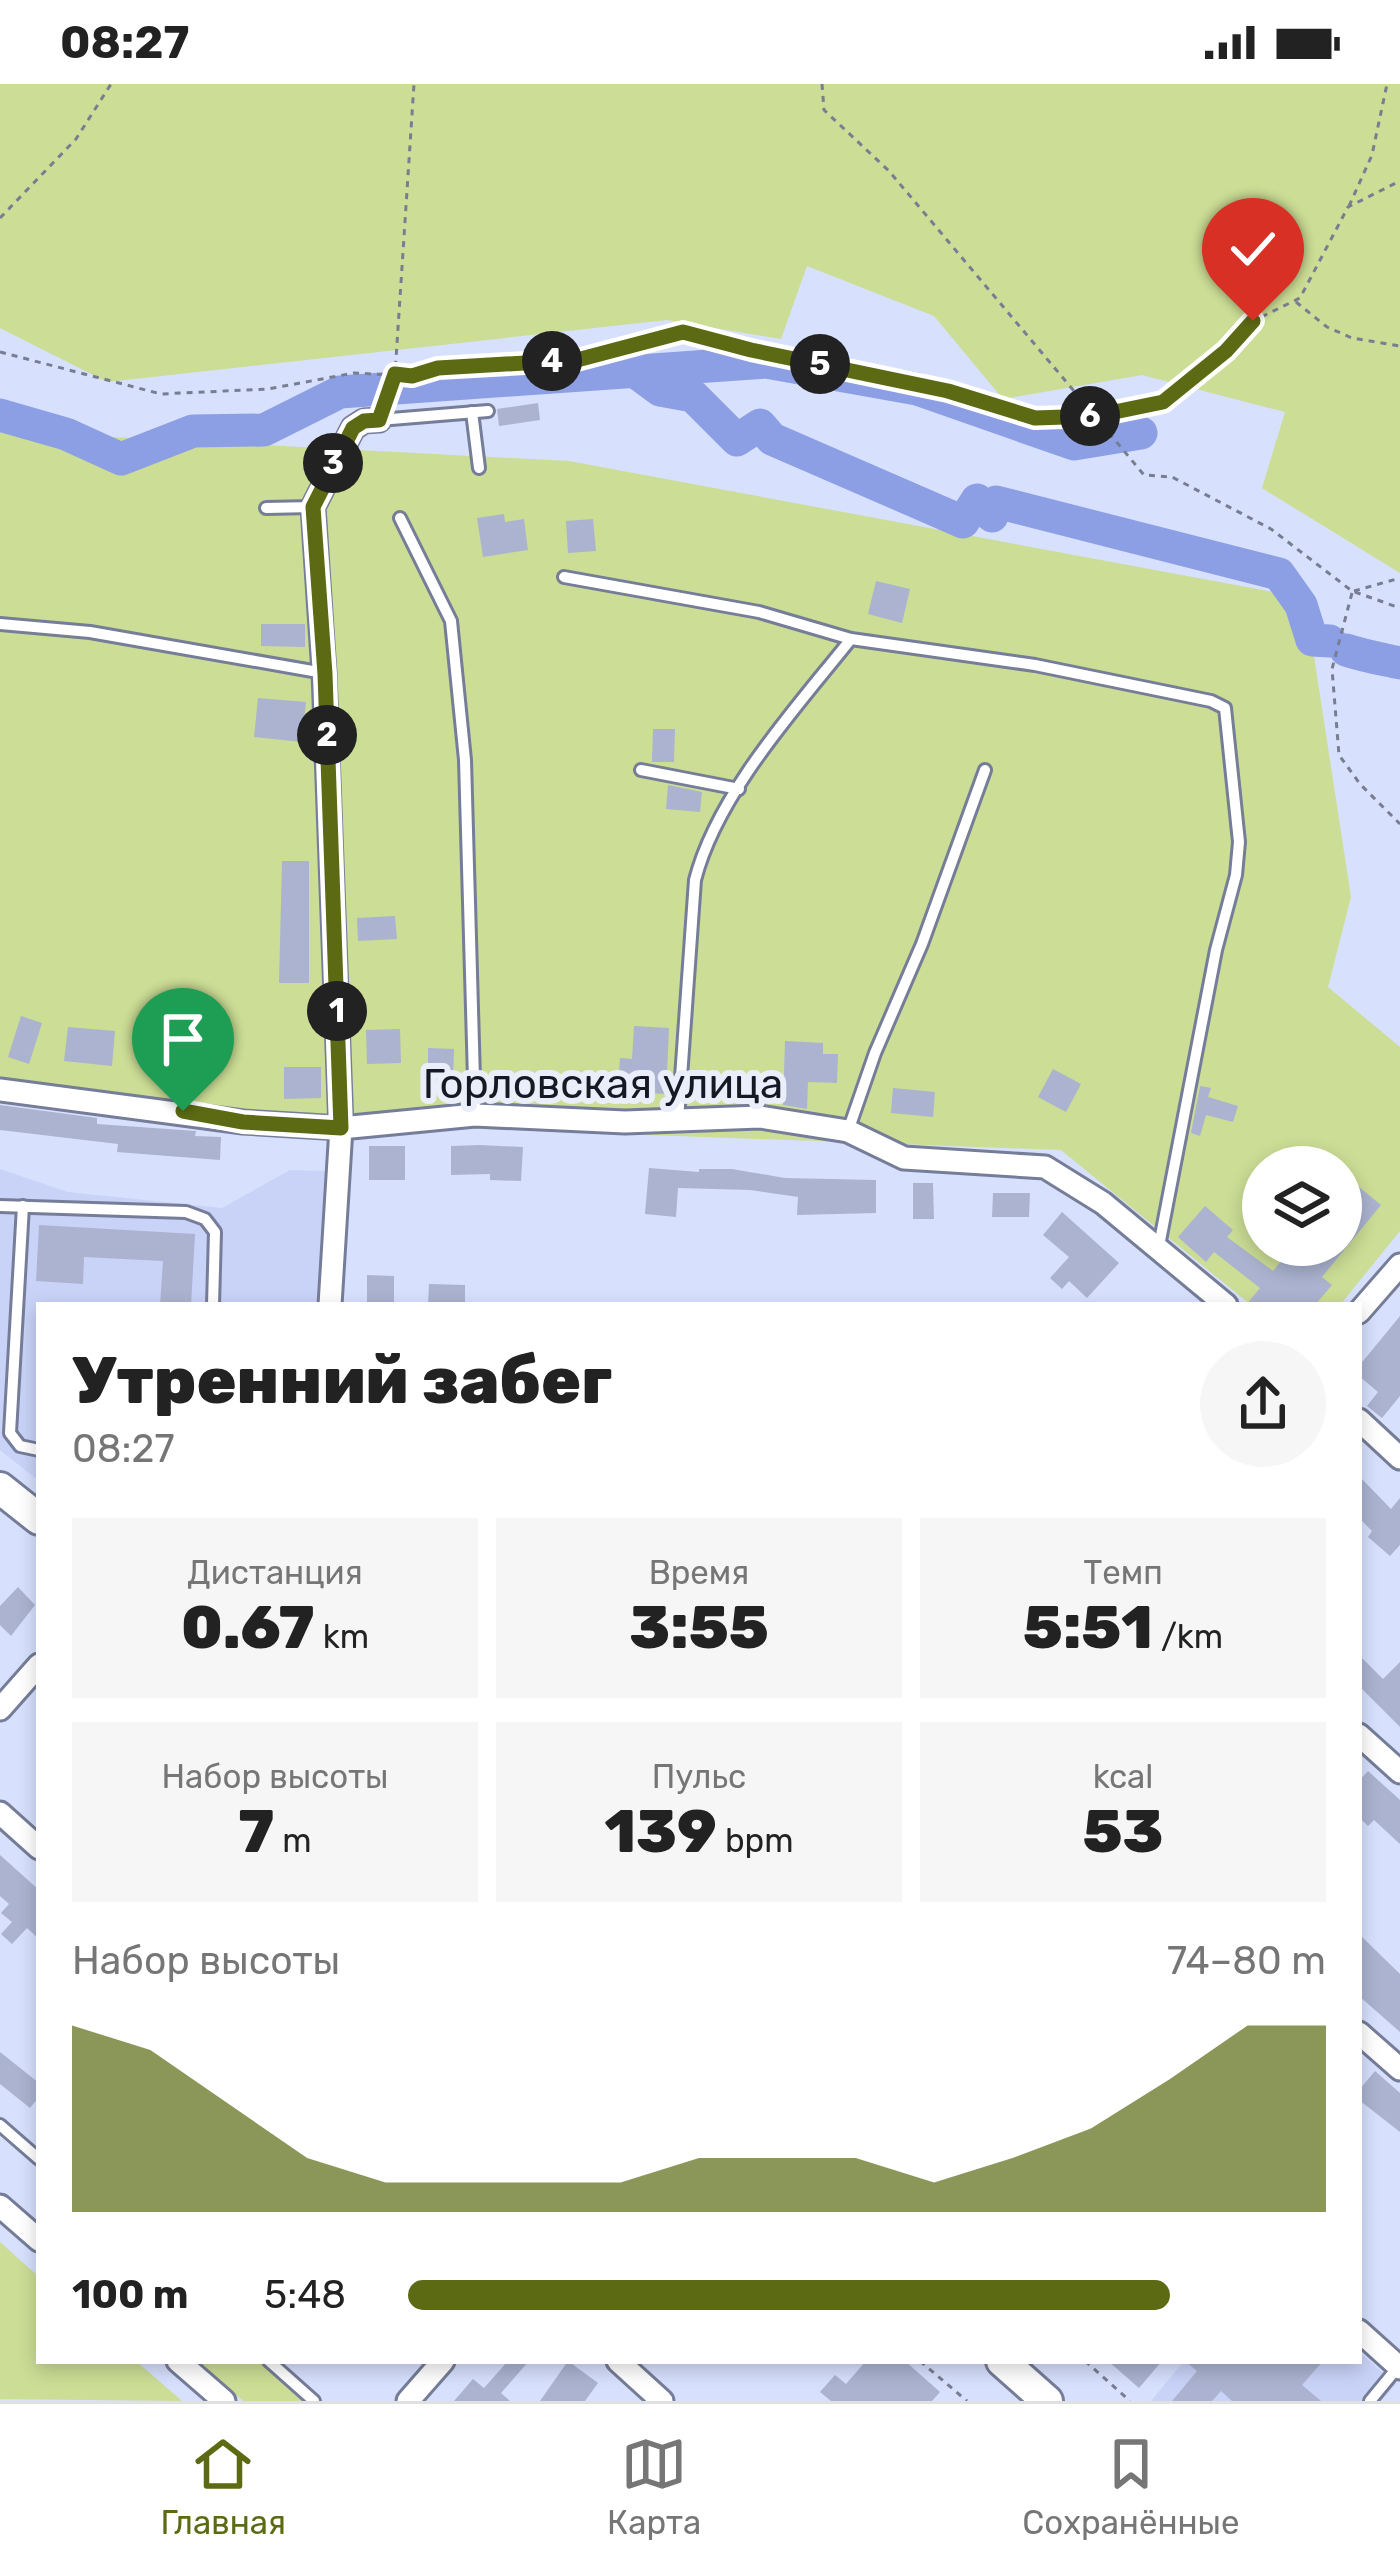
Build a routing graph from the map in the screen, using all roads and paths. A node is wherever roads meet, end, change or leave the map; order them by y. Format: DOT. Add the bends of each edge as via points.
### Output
graph roads {
  1 [pos="111,84"];
  2 [pos="414,84"];
  3 [pos="822,84"];
  4 [pos="1387,84"];
  5 [pos="1400,181"];
  6 [pos="1348,208"];
  7 [pos="0,218"];
  8 [pos="1294,301"];
  9 [pos="1400,346"];
  10 [pos="0,352"];
  11 [pos="395,374"];
  12 [pos="488,411"];
  13 [pos="472,412"];
  14 [pos="1095,416"];
  15 [pos="379,420"];
  16 [pos="479,468"];
  17 [pos="313,507"];
  18 [pos="266,508"];
  19 [pos="400,518"];
  20 [pos="564,577"];
  21 [pos="1400,578"];
  22 [pos="1352,591"];
  23 [pos="1400,608"];
  24 [pos="0,624"];
  25 [pos="851,639"];
  26 [pos="325,674"];
  27 [pos="641,770"];
  28 [pos="985,770"];
  29 [pos="739,789"];
  30 [pos="1400,824"];
  31 [pos="0,1090"];
  32 [pos="475,1115"];
  33 [pos="677,1120"];
  34 [pos="341,1128"];
  35 [pos="848,1131"];
  36 [pos="0,1206"];
  37 [pos="23,1206"];
  38 [pos="1158,1249"];
  39 [pos="1400,1265"];
  40 [pos="213,1302"];
  41 [pos="330,1302"];
  42 [pos="1222,1302"];
  43 [pos="1362,1309"];
  44 [pos="1362,1423"];
  45 [pos="36,1449"];
  46 [pos="1400,1458"];
  47 [pos="0,1488"];
  48 [pos="36,1517"];
  49 [pos="36,1668"];
  50 [pos="0,1709"];
  51 [pos="1362,1738"];
  52 [pos="1400,1772"];
  53 [pos="0,1814"];
  54 [pos="36,1845"];
  55 [pos="1362,2036"];
  56 [pos="1400,2069"];
  57 [pos="0,2125"];
  58 [pos="36,2156"];
  59 [pos="0,2206"];
  60 [pos="36,2237"];
  61 [pos="1362,2334"];
  62 [pos="181,2364"];
  63 [pos="272,2364"];
  64 [pos="440,2364"];
  65 [pos="621,2364"];
  66 [pos="924,2364"];
  67 [pos="1005,2364"];
  68 [pos="1088,2364"];
  69 [pos="1399,2367"];
  70 [pos="224,2401"];
  71 [pos="314,2401"];
  72 [pos="409,2401"];
  73 [pos="662,2401"];
  74 [pos="967,2401"];
  75 [pos="1047,2401"];
  76 [pos="1130,2401"];
  77 [pos="1370,2401"];
  1 -- 7 [label="path" via="76,139"];
  2 -- 11 [label="path"];
  3 -- 14 [label="path" via="824,110 889,171"];
  4 -- 6 [label="path" via="1372,155"];
  5 -- 6 [label="path"];
  6 -- 8 [label="path"];
  8 -- 9 [label="path" via="1352,338"];
  8 -- 14 [label="path" via="1253,321 1163,402"];
  10 -- 11 [label="path" via="161,394"];
  11 -- 14 [label="path" via="577,360 683,332 1035,418"];
  11 -- 15 [label="path"];
  12 -- 13 [label="lane"];
  13 -- 15 [label="lane"];
  13 -- 16 [label="lane"];
  14 -- 22 [label="path" via="1144,475 1172,477 1271,529"];
  15 -- 17 [label="street" via="353,428"];
  17 -- 18 [label="lane"];
  17 -- 26 [label="street"];
  19 -- 32 [label="lane" via="451,620 465,760"];
  20 -- 25 [label="lane" via="759,612"];
  21 -- 22 [label="path"];
  22 -- 23 [label="path"];
  22 -- 30 [label="path" via="1333,669 1339,755"];
  24 -- 26 [label="lane"];
  25 -- 29 [label="lane"];
  25 -- 38 [label="lane" via="1036,665 1225,708 1236,875"];
  26 -- 34 [label="street"];
  27 -- 29 [label="lane"];
  28 -- 35 [label="lane"];
  29 -- 33 [label="lane" via="695,880"];
  31 -- 34 [label="street, Горловская улица"];
  32 -- 33 [label="street, Горловская улица"];
  32 -- 34 [label="street, Горловская улица"];
  33 -- 35 [label="street, Горловская улица" via="760,1117"];
  34 -- 41 [label="street"];
  35 -- 38 [label="street, Горловская улица" via="904,1158 1045,1167"];
  36 -- 37 [label="lane"];
  37 -- 40 [label="lane" via="205,1219 217,1241"];
  37 -- 45 [label="lane" via="10,1433"];
  38 -- 42 [label="street, Горловская улица"];
  39 -- 43 [label="street"];
  44 -- 46 [label="street"];
  47 -- 48 [label="street"];
  49 -- 50 [label="street"];
  51 -- 52 [label="street"];
  53 -- 54 [label="street"];
  55 -- 56 [label="street"];
  57 -- 58 [label="lane"];
  59 -- 60 [label="street"];
  61 -- 69 [label="street"];
  62 -- 70 [label="street"];
  63 -- 71 [label="lane"];
  64 -- 72 [label="street"];
  65 -- 73 [label="street"];
  66 -- 74 [label="path"];
  67 -- 75 [label="street"];
  68 -- 76 [label="path"];
  69 -- 77 [label="lane"];
}
